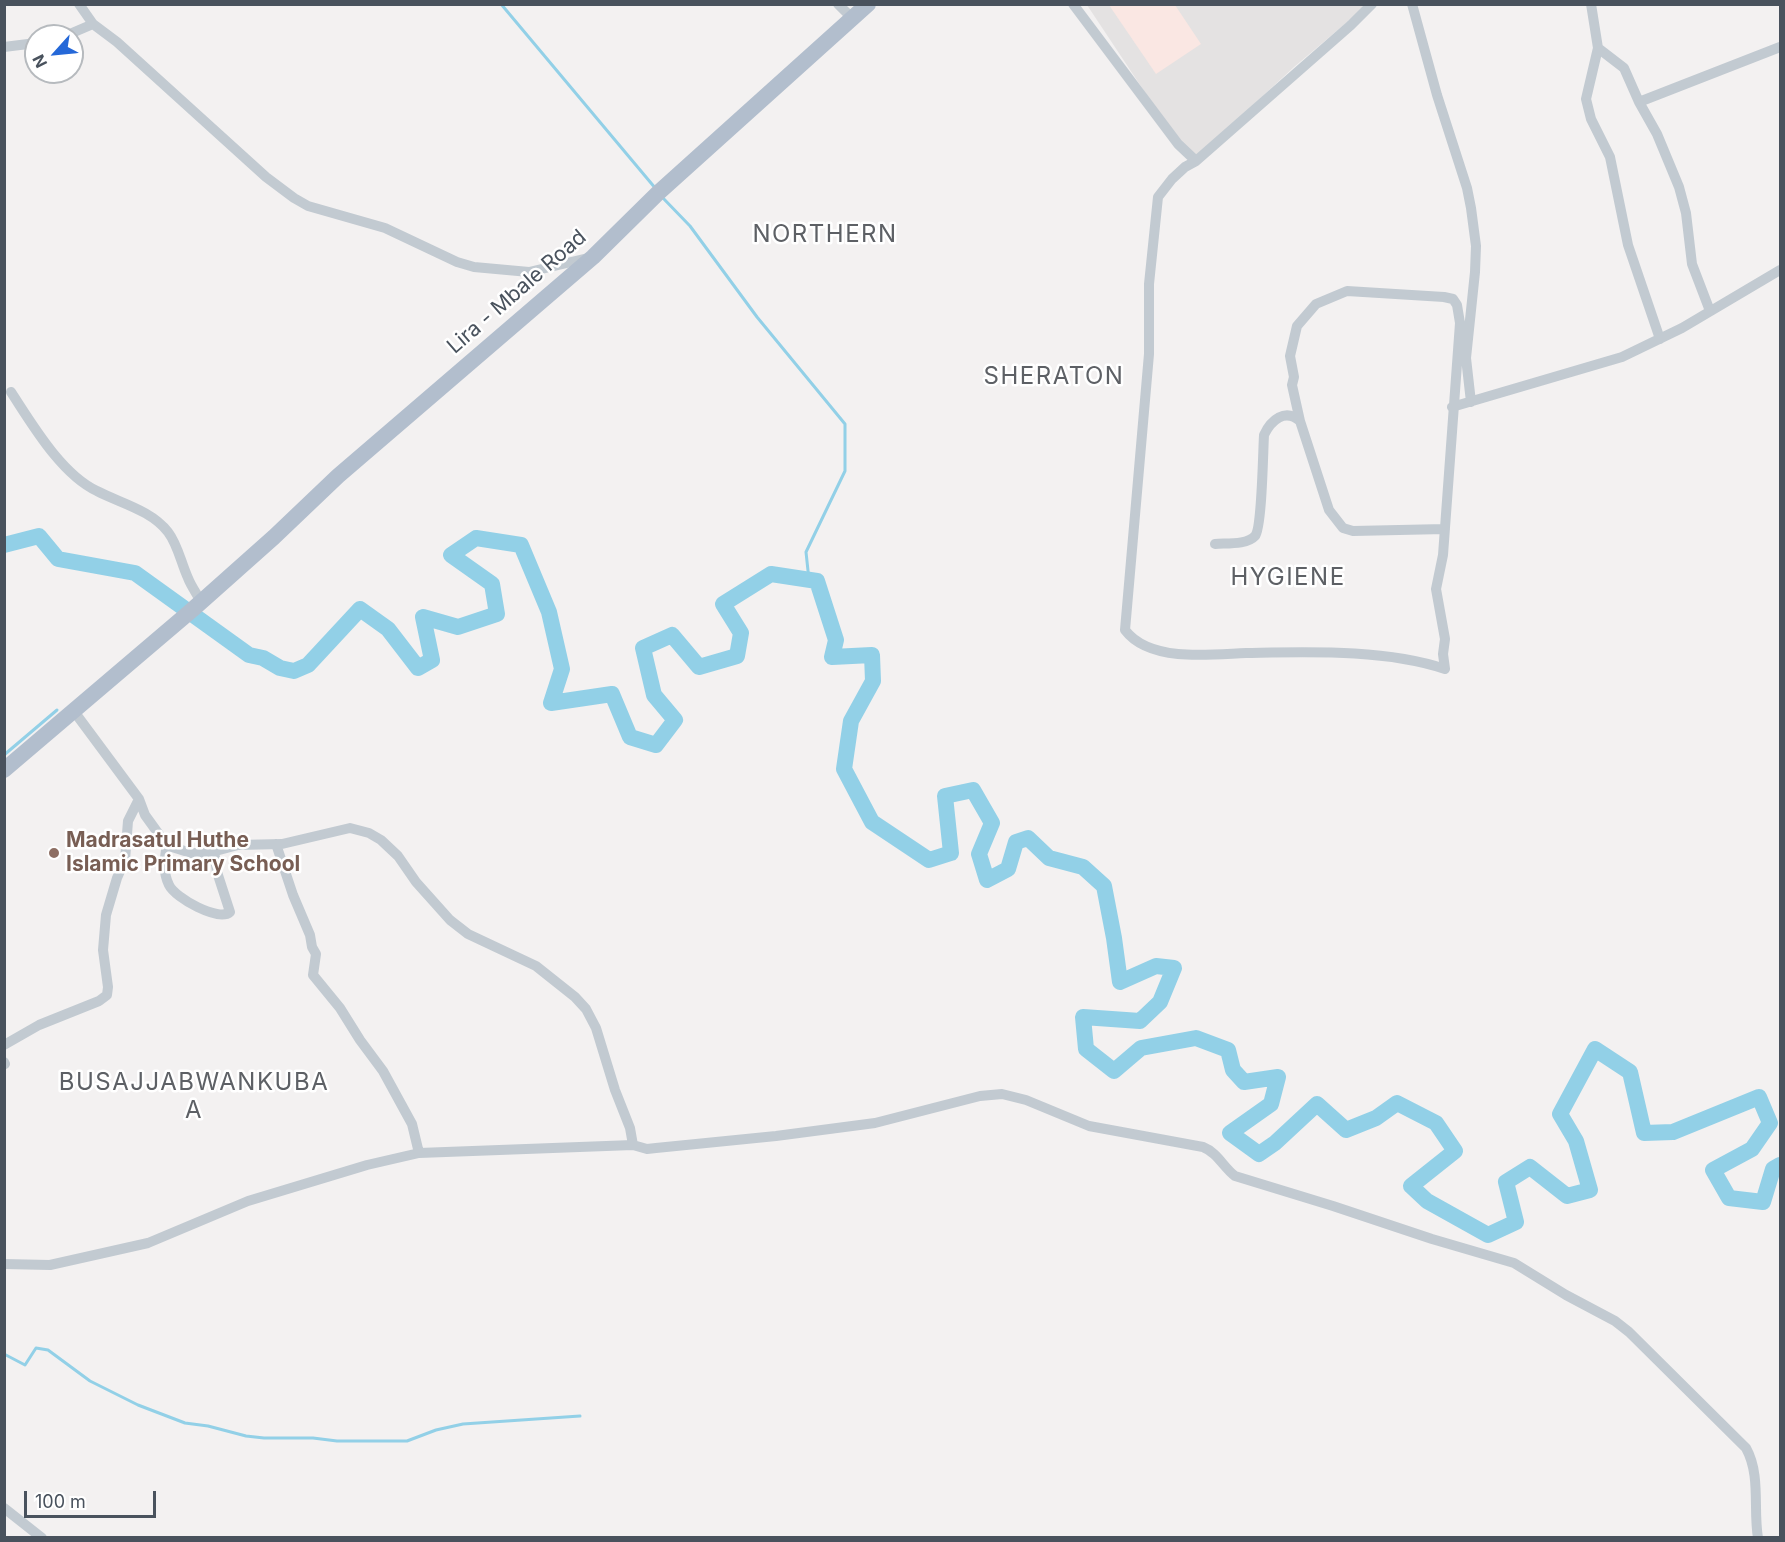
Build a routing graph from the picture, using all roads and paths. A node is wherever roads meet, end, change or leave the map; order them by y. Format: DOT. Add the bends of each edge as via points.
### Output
graph roads {
  1 [pos="79,4"];
  2 [pos="838,4"];
  3 [pos="868,4"];
  4 [pos="1073,4"];
  5 [pos="1372,4"];
  6 [pos="1412,4"];
  7 [pos="1591,4"];
  8 [pos="852,18"];
  9 [pos="93,24"];
  10 [pos="84,28"];
  11 [pos="24,44"];
  12 [pos="4,46"];
  13 [pos="1780,47"];
  14 [pos="1598,48"];
  15 [pos="1639,102"];
  16 [pos="1196,160"];
  17 [pos="593,257"];
  18 [pos="1780,270"];
  19 [pos="1710,312"];
  20 [pos="1660,339"];
  21 [pos="11,392"];
  22 [pos="1471,402"];
  23 [pos="1452,407"];
  24 [pos="1300,421"];
  25 [pos="1444,529"];
  26 [pos="1215,544"];
  27 [pos="197,606"];
  28 [pos="73,711"];
  29 [pos="4,770"];
  30 [pos="139,799"];
  31 [pos="167,843"];
  32 [pos="276,844"];
  33 [pos="214,851"];
  34 [pos="4,1045"];
  35 [pos="633,1144"];
  36 [pos="419,1153"];
  37 [pos="4,1264"];
  38 [pos="4,1508"];
  39 [pos="42,1538"];
  40 [pos="1758,1538"];
  1 -- 9 [label="street"];
  2 -- 8 [label="street"];
  3 -- 8 [label="main road, Lira - Mbale Road"];
  4 -- 16 [label="street" via="1178,144"];
  5 -- 16 [label="street"];
  6 -- 22 [label="street" via="1471,208 1476,246 1466,365"];
  7 -- 14 [label="street"];
  8 -- 17 [label="main road, Lira - Mbale Road"];
  9 -- 10 [label="street"];
  9 -- 17 [label="street" via="266,177 308,206 385,228 474,267 529,272"];
  11 -- 12 [label="street"];
  13 -- 15 [label="street"];
  14 -- 15 [label="street" via="1624,68"];
  14 -- 20 [label="street" via="1586,99 1591,119 1610,157 1628,244"];
  15 -- 19 [label="street" via="1679,188 1692,264"];
  16 -- 25 [label="street" via="1172,179 1158,197 1125,630 1141,645 1177,654 1358,655 1424,662 1445,669 1445,639 1436,589"];
  17 -- 27 [label="main road, Lira - Mbale Road" via="338,476"];
  18 -- 19 [label="street"];
  19 -- 20 [label="street"];
  20 -- 22 [label="street" via="1608,363"];
  21 -- 27 [label="street" via="34,427 77,477 168,531"];
  22 -- 23 [label="street"];
  23 -- 24 [label="street" via="1460,323 1456,302 1444,297 1347,291 1310,309 1293,335 1292,385"];
  23 -- 25 [label="street"];
  24 -- 25 [label="street" via="1329,510 1343,528"];
  24 -- 26 [label="street" via="1288,414 1281,416 1264,435 1255,537"];
  27 -- 28 [label="main road, Lira - Mbale Road"];
  28 -- 29 [label="main road"];
  28 -- 30 [label="street"];
  30 -- 31 [label="street" via="150,823"];
  30 -- 34 [label="street" via="128,820 125,860 106,915 103,950 107,995"];
  31 -- 33 [label="street" via="191,853"];
  31 -- 33 [label="street" via="164,871 172,890 186,901 224,916 230,912"];
  32 -- 33 [label="street" via="238,845"];
  32 -- 35 [label="street" via="350,828 375,835 395,853 450,920 468,934 536,966 556,980 586,1010 596,1028"];
  32 -- 36 [label="street" via="316,954 314,975 388,1079 412,1124"];
  35 -- 36 [label="street"];
  35 -- 40 [label="street" via="647,1149 875,1123 1002,1094 1089,1126 1203,1147 1213,1151 1235,1176 1514,1263 1615,1321 1746,1448 1754,1473"];
  36 -- 37 [label="street" via="248,1201 148,1243 50,1265"];
  38 -- 39 [label="street"];
}
